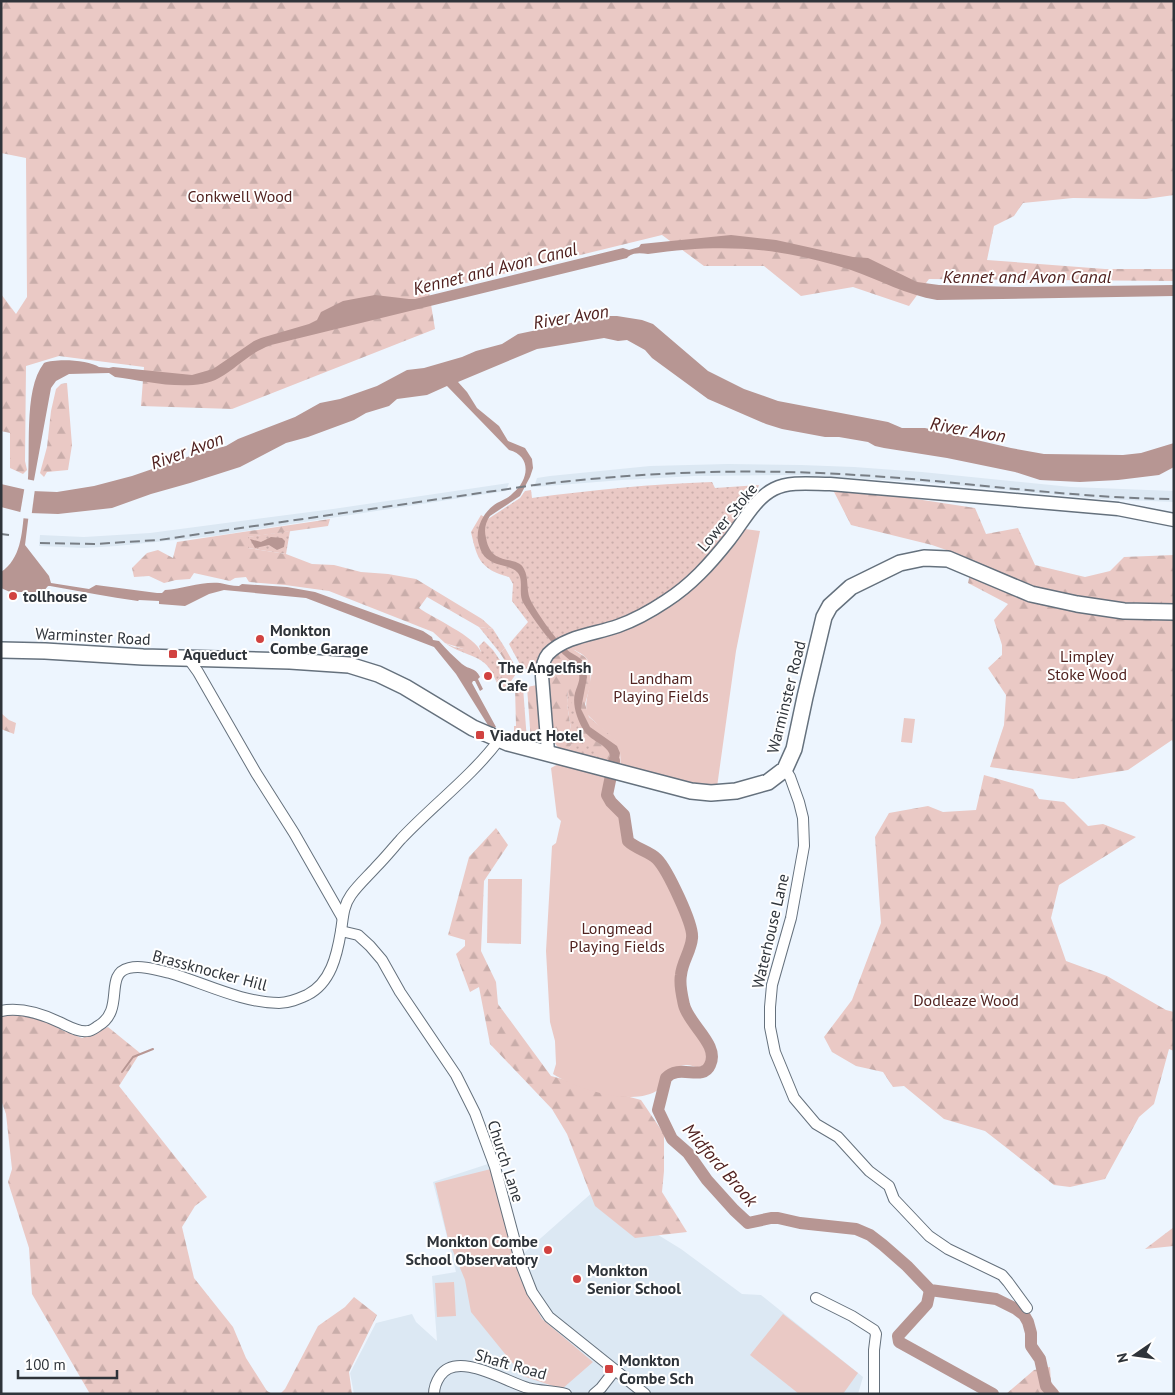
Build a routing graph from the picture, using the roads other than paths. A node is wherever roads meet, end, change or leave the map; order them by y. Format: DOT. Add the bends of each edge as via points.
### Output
graph roads {
  1 [pos="1174,520"];
  2 [pos="1174,612"];
  3 [pos="1,650"];
  4 [pos="188,658"];
  5 [pos="493,741"];
  6 [pos="548,752"];
  7 [pos="785,769"];
  8 [pos="342,917"];
  9 [pos="341,931"];
  10 [pos="1,1011"];
  11 [pos="816,1298"];
  12 [pos="1027,1308"];
  13 [pos="614,1370"];
  14 [pos="598,1392"];
  15 [pos="434,1394"];
  16 [pos="566,1394"];
  17 [pos="645,1394"];
  18 [pos="874,1394"];
  1 -- 6 [label="main road, Lower Stoke" via="1118,509 958,494 830,484 775,488 759,500 703,571 666,601 628,622 558,647 548,654 542,676"];
  2 -- 7 [label="highway, Warminster Road" via="1124,611 1031,594 948,559 924,558 900,564 851,587 830,606 824,617 794,749"];
  3 -- 4 [label="highway, Warminster Road"];
  4 -- 5 [label="highway, Warminster Road" via="290,661 358,668 405,686"];
  4 -- 8 [label="street"];
  5 -- 6 [label="highway, Warminster Road"];
  5 -- 8 [label="street, Brassknocker Hill" via="482,762 401,838 351,895"];
  6 -- 7 [label="highway, Warminster Road" via="691,791 711,793 736,791 768,782"];
  7 -- 12 [label="street, Waterhouse Lane" via="803,818 804,846 791,918 772,985 770,1027 775,1052 794,1098 816,1124 838,1137 869,1171 889,1186 894,1199 929,1236 1002,1276"];
  8 -- 9 [label="street, Brassknocker Hill"];
  9 -- 10 [label="street, Brassknocker Hill" via="330,973 322,984 311,993 287,1002 260,1002 171,973 136,967 122,971 116,979 111,1015 104,1023 88,1031 35,1013"];
  9 -- 13 [label="street, Church Lane" via="358,936 382,960 456,1075 496,1166 521,1264 540,1306 558,1326"];
  11 -- 18 [label="street" via="874,1330"];
  13 -- 14 [label="street"];
  13 -- 17 [label="street, Church Lane"];
  15 -- 16 [label="street, Shaft Road" via="434,1387 444,1370 455,1365 479,1369 528,1388"];
}
